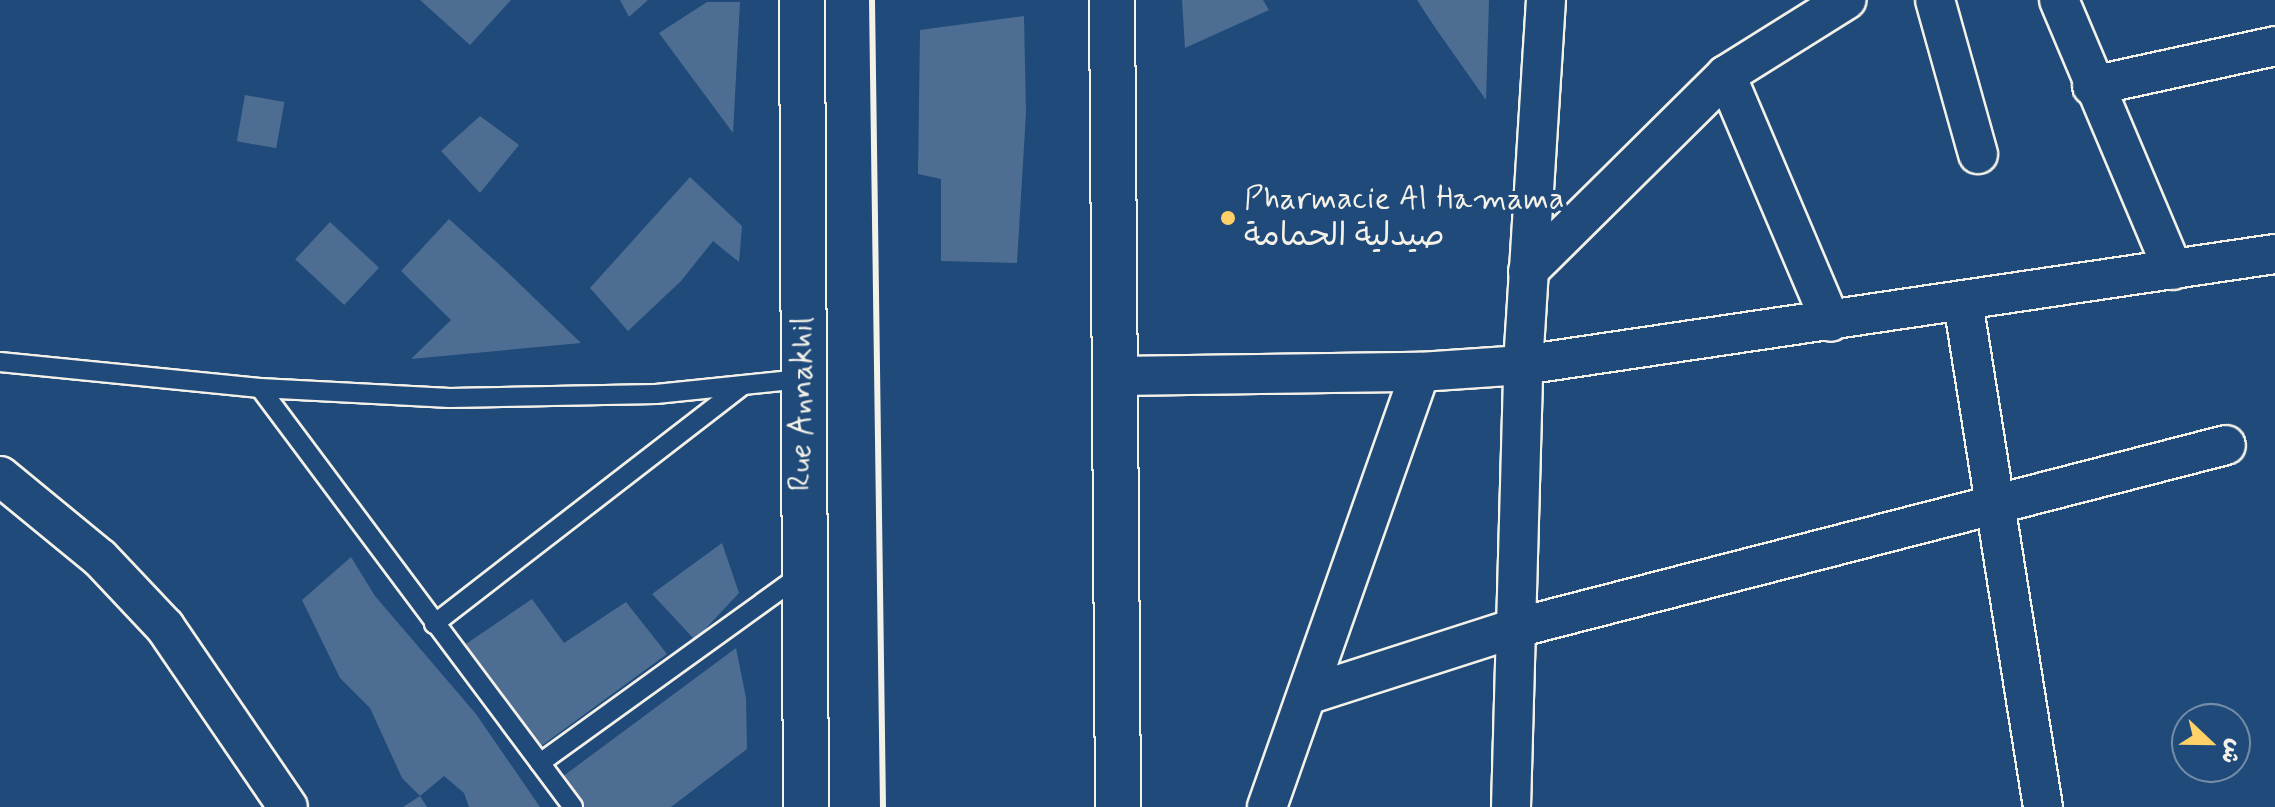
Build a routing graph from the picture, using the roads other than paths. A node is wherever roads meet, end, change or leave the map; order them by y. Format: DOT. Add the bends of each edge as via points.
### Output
graph roads {
  1 [pos="802,0"];
  2 [pos="1112,0"];
  3 [pos="1546,0"];
  4 [pos="1846,0"];
  5 [pos="1935,0"];
  6 [pos="2059,0"];
  7 [pos="2275,46"];
  8 [pos="1726,75"];
  9 [pos="2092,86"];
  10 [pos="1978,154"];
  11 [pos="2275,254"];
  12 [pos="2173,270"];
  13 [pos="1528,271"];
  14 [pos="1963,302"];
  15 [pos="1831,322"];
  16 [pos="0,362"];
  17 [pos="1523,365"];
  18 [pos="1420,372"];
  19 [pos="1117,376"];
  20 [pos="801,379"];
  21 [pos="743,385"];
  22 [pos="260,388"];
  23 [pos="2226,445"];
  24 [pos="0,476"];
  25 [pos="1999,507"];
  26 [pos="801,574"];
  27 [pos="434,624"];
  28 [pos="1516,628"];
  29 [pos="1310,694"];
  30 [pos="540,763"];
  31 [pos="288,807"];
  32 [pos="573,807"];
  33 [pos="806,807"];
  34 [pos="1118,807"];
  35 [pos="1267,807"];
  36 [pos="1511,807"];
  37 [pos="2043,807"];
  1 -- 20 [label="street, Rue Annakhil"];
  2 -- 19 [label="street"];
  3 -- 13 [label="street"];
  4 -- 8 [label="street"];
  5 -- 10 [label="street"];
  6 -- 9 [label="street"];
  7 -- 9 [label="street"];
  8 -- 13 [label="street"];
  8 -- 15 [label="street"];
  9 -- 12 [label="street"];
  11 -- 12 [label="street"];
  12 -- 14 [label="street"];
  13 -- 17 [label="street"];
  14 -- 15 [label="street"];
  14 -- 25 [label="street"];
  15 -- 17 [label="street"];
  16 -- 22 [label="lane"];
  17 -- 18 [label="street"];
  17 -- 28 [label="street"];
  18 -- 19 [label="street"];
  18 -- 29 [label="street"];
  19 -- 34 [label="street"];
  20 -- 21 [label="lane"];
  20 -- 26 [label="street, Rue Annakhil"];
  21 -- 22 [label="lane" via="540,398"];
  21 -- 27 [label="lane"];
  22 -- 27 [label="lane"];
  23 -- 25 [label="street"];
  24 -- 31 [label="street" via="100,558 165,627"];
  25 -- 28 [label="street"];
  25 -- 37 [label="street"];
  26 -- 30 [label="lane"];
  26 -- 33 [label="street, Rue Annakhil"];
  27 -- 30 [label="lane"];
  28 -- 29 [label="street"];
  28 -- 36 [label="street"];
  29 -- 35 [label="street"];
  30 -- 32 [label="lane"];
}
